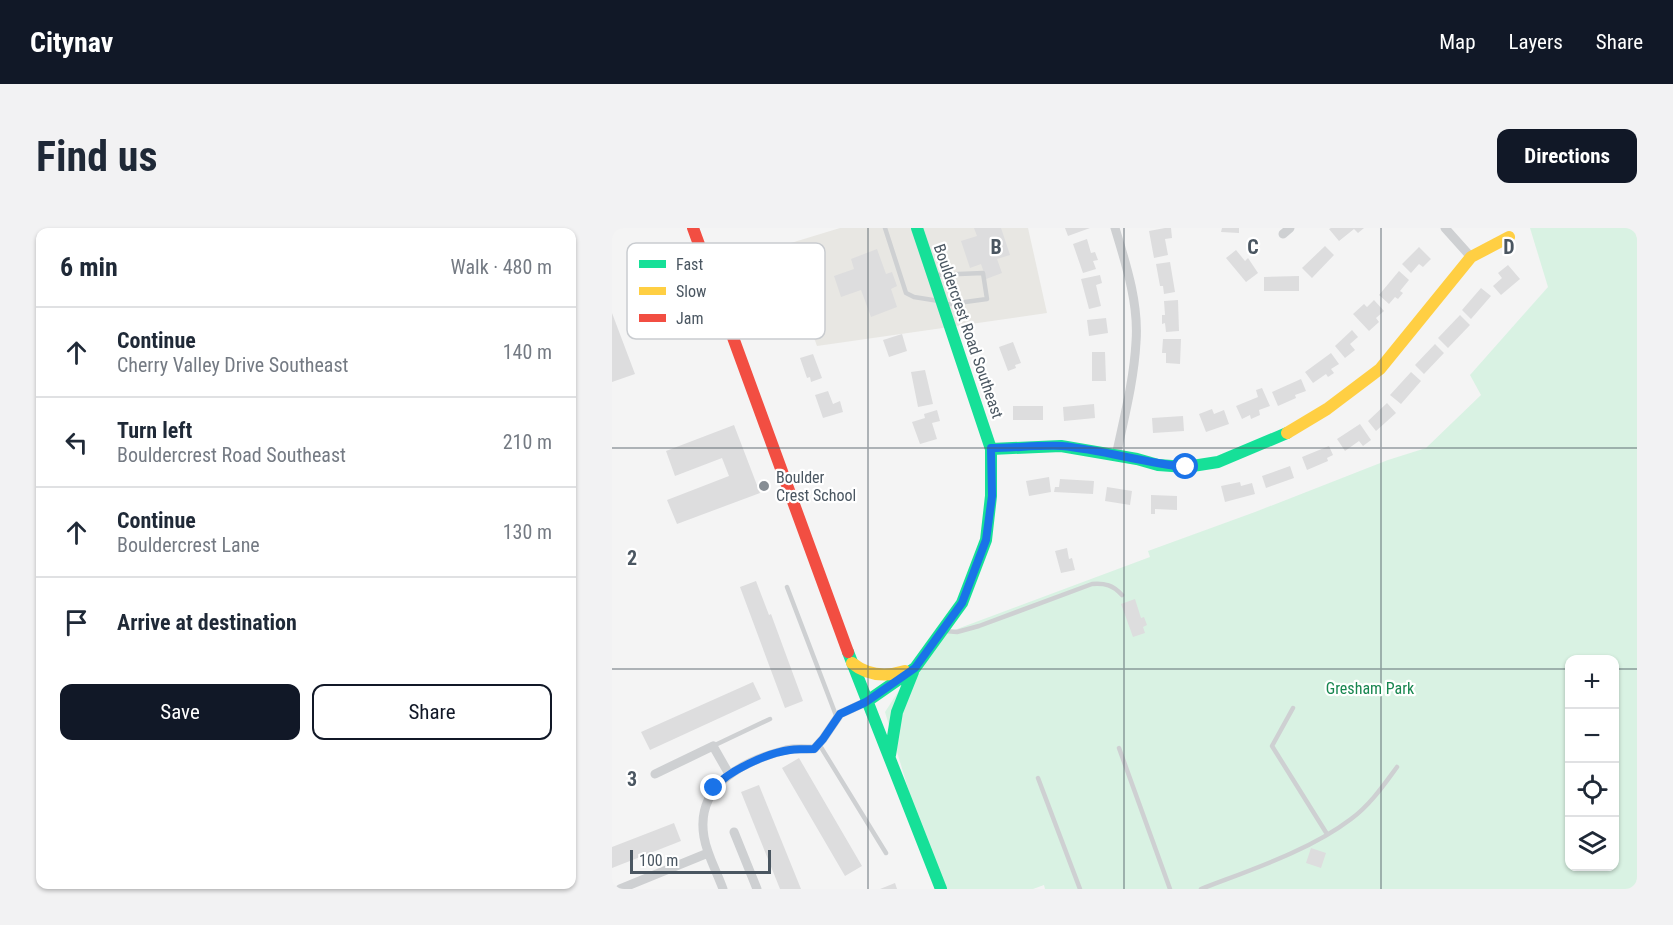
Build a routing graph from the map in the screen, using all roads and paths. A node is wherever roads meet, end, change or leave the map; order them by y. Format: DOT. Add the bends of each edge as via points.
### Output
graph roads {
  1 [pos="693,228"];
  2 [pos="885,228"];
  3 [pos="916,228"];
  4 [pos="1115,228"];
  5 [pos="1445,228"];
  6 [pos="1509,237"];
  7 [pos="698,243"];
  8 [pos="1471,257"];
  9 [pos="933,276"];
  10 [pos="942,303"];
  11 [pos="734,339"];
  12 [pos="991,448"];
  13 [pos="1116,456"];
  14 [pos="787,587"];
  15 [pos="1122,595"];
  16 [pos="943,630"];
  17 [pos="852,663"];
  18 [pos="915,668"];
  19 [pos="866,702"];
  20 [pos="1293,708"];
  21 [pos="840,715"];
  22 [pos="770,719"];
  23 [pos="819,744"];
  24 [pos="713,746"];
  25 [pos="1119,748"];
  26 [pos="890,762"];
  27 [pos="1397,767"];
  28 [pos="655,774"];
  29 [pos="729,774"];
  30 [pos="1038,778"];
  31 [pos="734,832"];
  32 [pos="1327,834"];
  33 [pos="708,853"];
  34 [pos="886,853"];
  35 [pos="620,889"];
  36 [pos="723,889"];
  37 [pos="757,889"];
  38 [pos="941,889"];
  39 [pos="1079,889"];
  40 [pos="1170,889"];
  41 [pos="1201,889"];
  1 -- 7 [label="street"];
  2 -- 10 [label="lane" via="906,293"];
  3 -- 9 [label="street, Bouldercrest Road Southeast"];
  4 -- 13 [label="street" via="1131,288 1136,341"];
  5 -- 8 [label="street"];
  6 -- 8 [label="street"];
  8 -- 13 [label="street" via="1380,369 1297,429 1218,462 1186,467"];
  9 -- 10 [label="street, Bouldercrest Road Southeast"];
  9 -- 10 [label="lane" via="983,273 987,299"];
  10 -- 12 [label="street, Bouldercrest Road Southeast"];
  11 -- 17 [label="street"];
  12 -- 13 [label="street" via="1061,446"];
  12 -- 16 [label="street, Bouldercrest Road Southeast" via="992,496 986,540 962,603"];
  14 -- 21 [label="lane"];
  15 -- 16 [label="lane" via="1110,585 1092,584 979,626 957,632"];
  16 -- 18 [label="street, Bouldercrest Road Southeast"];
  17 -- 18 [label="street" via="870,674 884,676"];
  17 -- 19 [label="street"];
  18 -- 19 [label="street, Bouldercrest Road Southeast"];
  18 -- 26 [label="street" via="900,702"];
  19 -- 21 [label="street"];
  19 -- 26 [label="street"];
  20 -- 32 [label="lane" via="1272,746"];
  21 -- 23 [label="street"];
  22 -- 24 [label="lane"];
  23 -- 29 [label="street" via="814,749 787,750"];
  23 -- 34 [label="lane"];
  24 -- 28 [label="street"];
  24 -- 29 [label="street"];
  25 -- 40 [label="lane"];
  26 -- 38 [label="street"];
  27 -- 32 [label="lane" via="1378,794 1352,819"];
  29 -- 33 [label="street" via="708,798 704,835"];
  30 -- 39 [label="lane"];
  31 -- 37 [label="street"];
  32 -- 41 [label="lane"];
  33 -- 35 [label="street"];
  33 -- 36 [label="street"];
}
